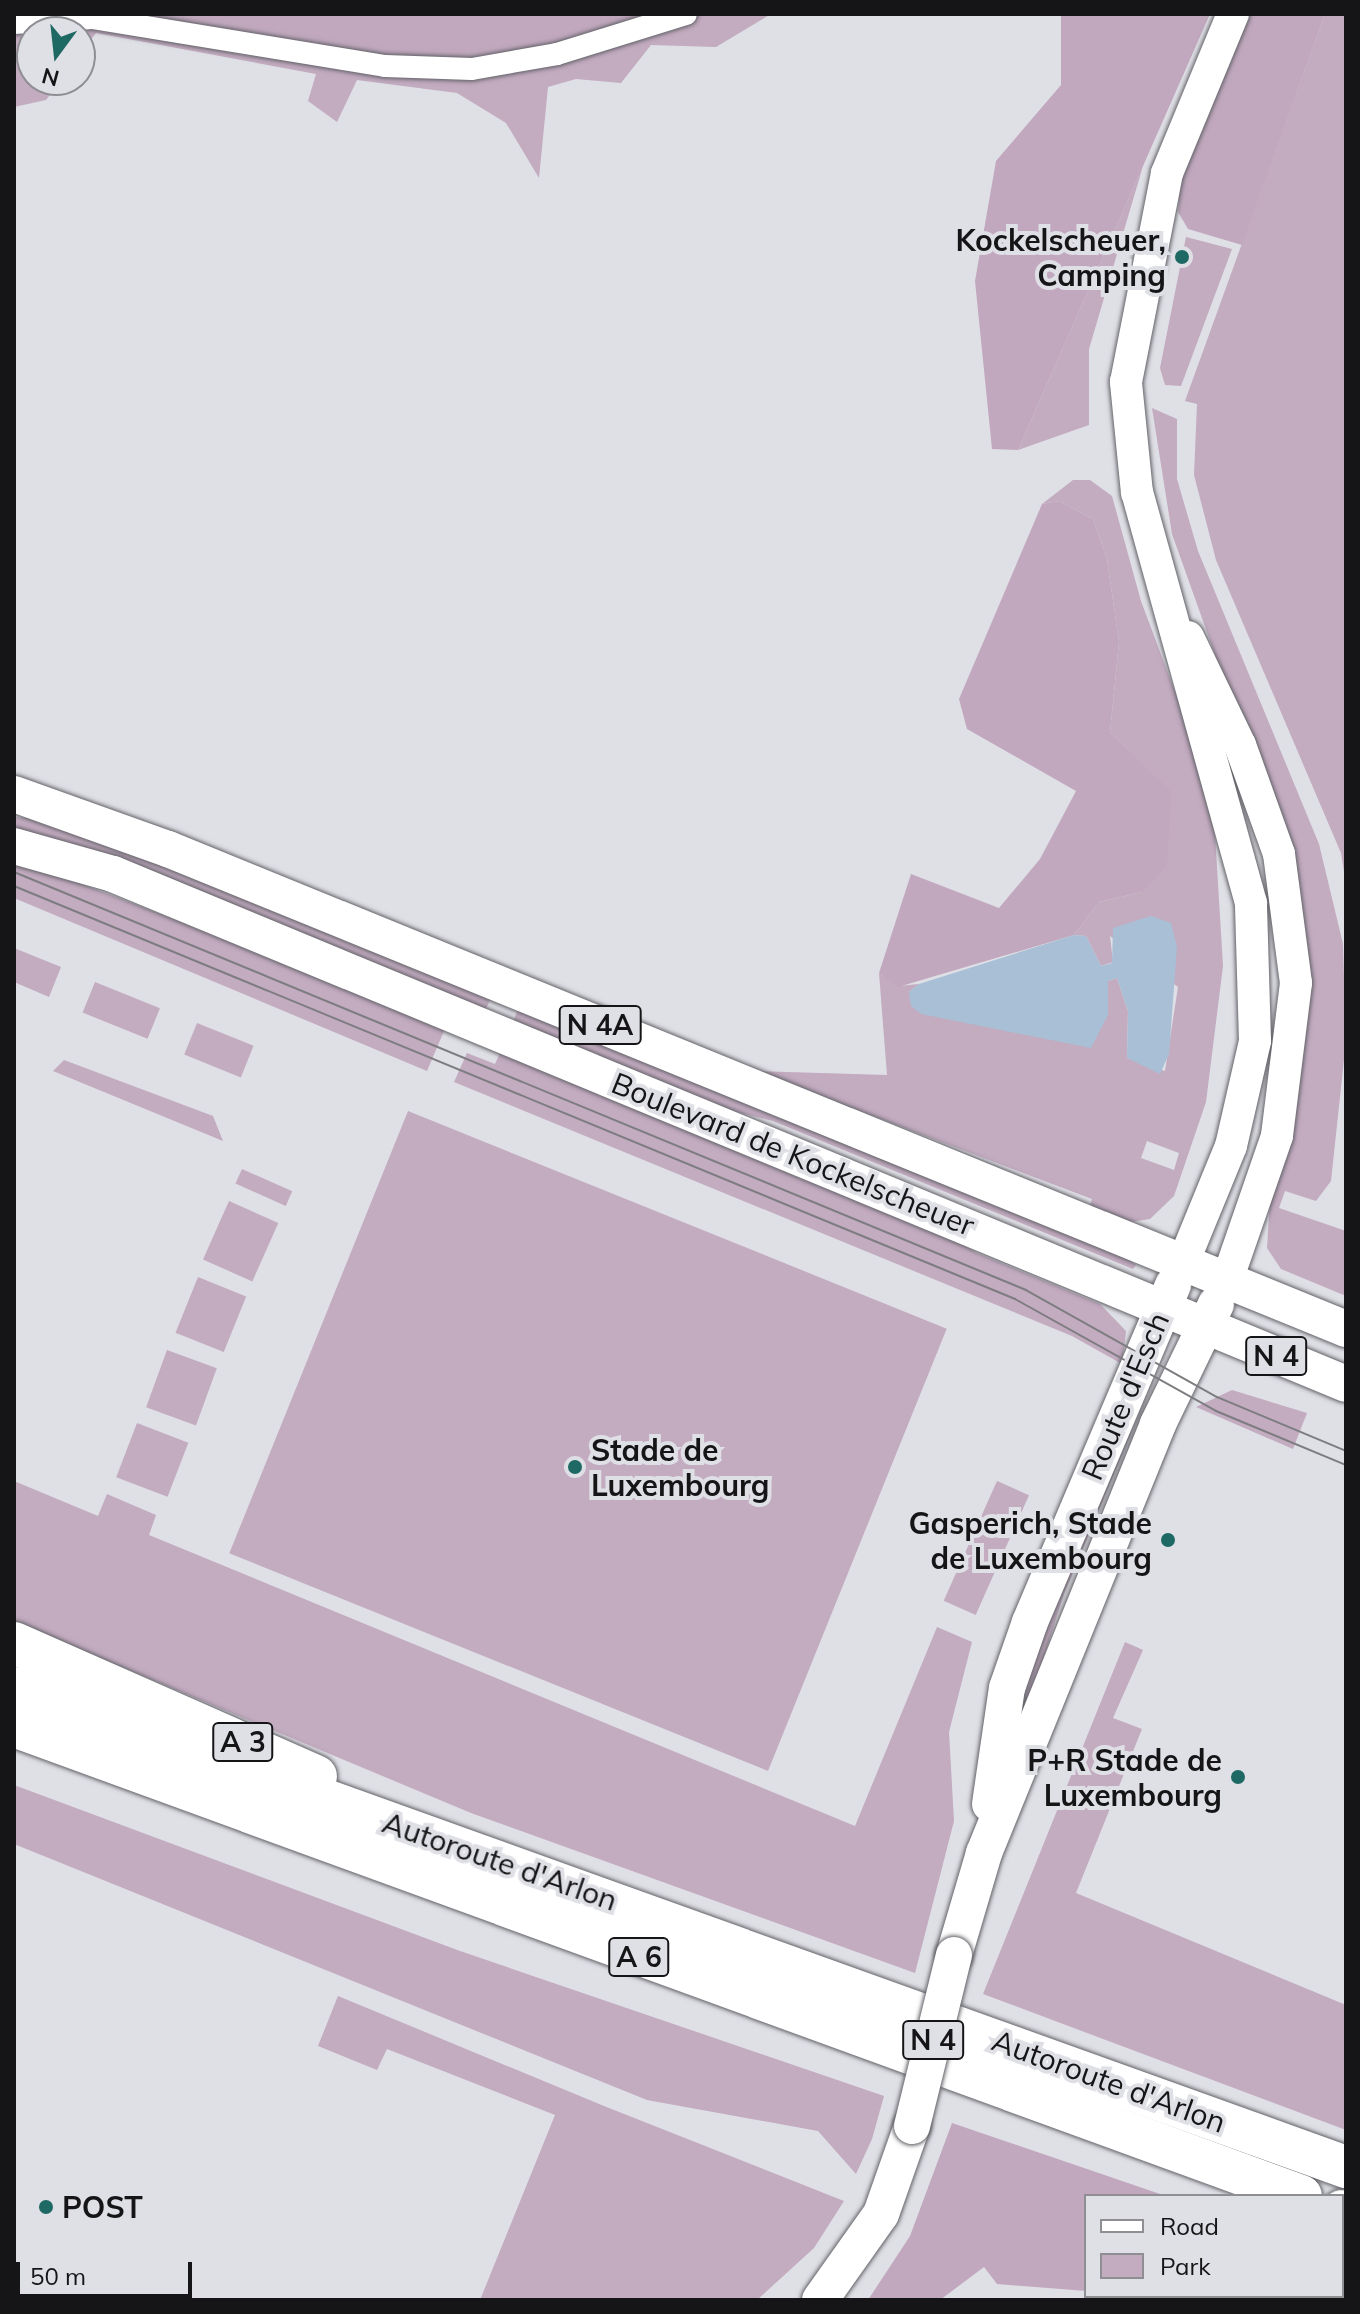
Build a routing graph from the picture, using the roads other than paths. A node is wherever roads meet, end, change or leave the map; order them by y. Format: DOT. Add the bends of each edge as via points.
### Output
graph roads {
  1 [pos="686,14"];
  2 [pos="1233,14"];
  3 [pos="14,23"];
  4 [pos="1164,592"];
  5 [pos="14,794"];
  6 [pos="14,846"];
  7 [pos="1183,1263"];
  8 [pos="1227,1280"];
  9 [pos="1163,1307"];
  10 [pos="1207,1326"];
  11 [pos="1346,1329"];
  12 [pos="1346,1384"];
  13 [pos="14,1643"];
  14 [pos="14,1688"];
  15 [pos="14,1726"];
  16 [pos="470,1847"];
  17 [pos="984,1853"];
  18 [pos="1346,2167"];
  19 [pos="1296,2194"];
  20 [pos="820,2300"];
  1 -- 3 [label="street" via="557,54 472,69 385,66 92,18"];
  2 -- 4 [label="main road" via="1167,173 1126,376 1130,455"];
  4 -- 7 [label="main road" via="1251,903 1257,998 1231,1146"];
  4 -- 8 [label="main road" via="1240,745 1279,854 1291,917 1296,983 1287,1091"];
  5 -- 7 [label="main road, Boulevard de Kockelscheuer / N 4A" via="168,849"];
  6 -- 9 [label="main road, Boulevard de Kockelscheuer / N 4A" via="113,874"];
  7 -- 8 [label="main road, Boulevard de Kockelscheuer / N 4"];
  7 -- 9 [label="main road, Route d'Esch / N 4"];
  8 -- 10 [label="main road, Route d'Esch / N 4"];
  8 -- 11 [label="main road, Boulevard de Kockelscheuer / N 4"];
  9 -- 10 [label="main road, Boulevard de Kockelscheuer / N 4"];
  9 -- 17 [label="main road, Route d'Esch / N 4" via="1007,1688"];
  10 -- 12 [label="main road, Boulevard de Kockelscheuer / N 4"];
  10 -- 17 [label="main road, Route d'Esch / N 4" via="1158,1424"];
  13 -- 16 [label="highway, A 3"];
  14 -- 16 [label="highway, Autoroute d'Arlon / A 6" via="242,1775"];
  15 -- 19 [label="highway, Autoroute d'Arlon / A 6"];
  16 -- 18 [label="highway, Autoroute d'Arlon / A 6"];
  17 -- 20 [label="main road, Route d'Esch / N 4, bridge" via="912,2126 881,2214"];
}
